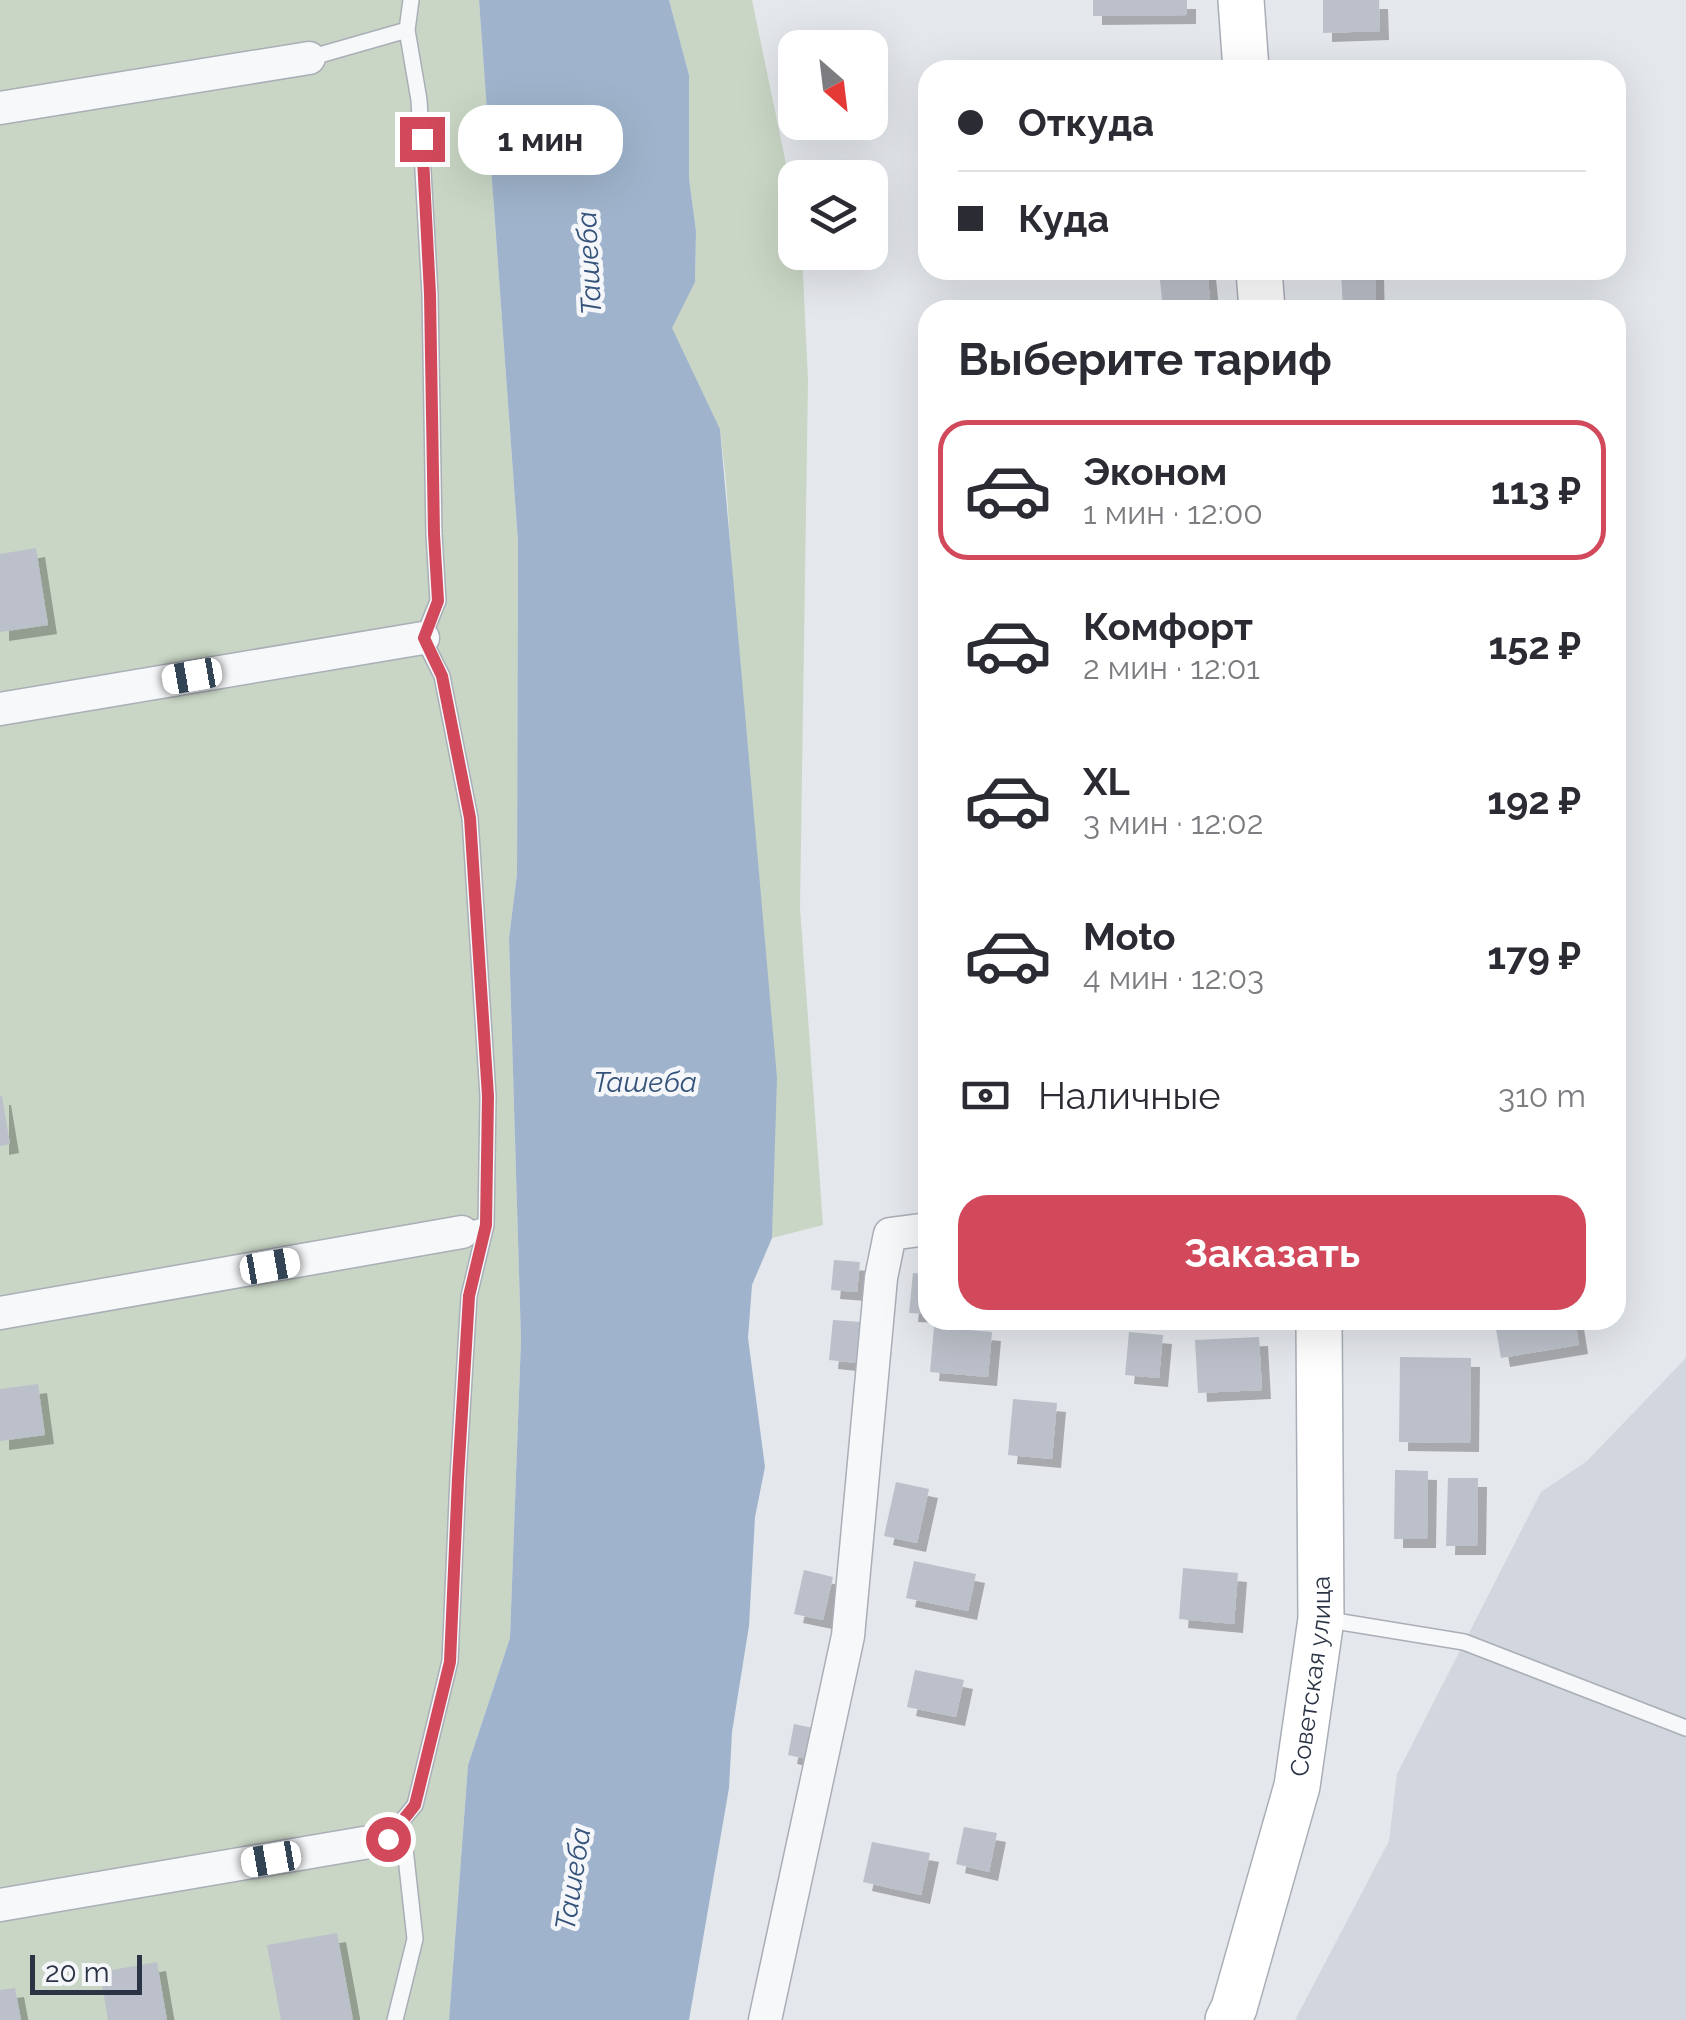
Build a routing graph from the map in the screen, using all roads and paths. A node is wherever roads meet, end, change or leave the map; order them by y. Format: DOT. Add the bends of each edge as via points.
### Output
graph roads {
  1 [pos="412,0"];
  2 [pos="1242,0"];
  3 [pos="407,30"];
  4 [pos="309,58"];
  5 [pos="1245,60"];
  6 [pos="0,108"];
  7 [pos="424,638"];
  8 [pos="0,709"];
  9 [pos="474,1228"];
  10 [pos="918,1231"];
  11 [pos="0,1313"];
  12 [pos="1319,1330"];
  13 [pos="1321,1619"];
  14 [pos="1686,1728"];
  15 [pos="396,1844"];
  16 [pos="0,1905"];
  17 [pos="395,2020"];
  18 [pos="764,2020"];
  19 [pos="1228,2020"];
  1 -- 3 [label="lane"];
  2 -- 5 [label="street"];
  3 -- 4 [label="lane"];
  3 -- 7 [label="lane" via="420,100 430,294 438,601"];
  4 -- 6 [label="street"];
  7 -- 8 [label="street"];
  7 -- 9 [label="lane" via="442,676 470,818 488,1096"];
  9 -- 11 [label="street"];
  9 -- 15 [label="lane" via="450,1662 415,1805"];
  10 -- 18 [label="street" via="890,1234 884,1263 848,1636"];
  12 -- 13 [label="street, Советская улица"];
  13 -- 14 [label="lane" via="1464,1642"];
  13 -- 19 [label="street, Советская улица" via="1297,1786"];
  15 -- 16 [label="street"];
  15 -- 17 [label="lane" via="415,1939"];
}
